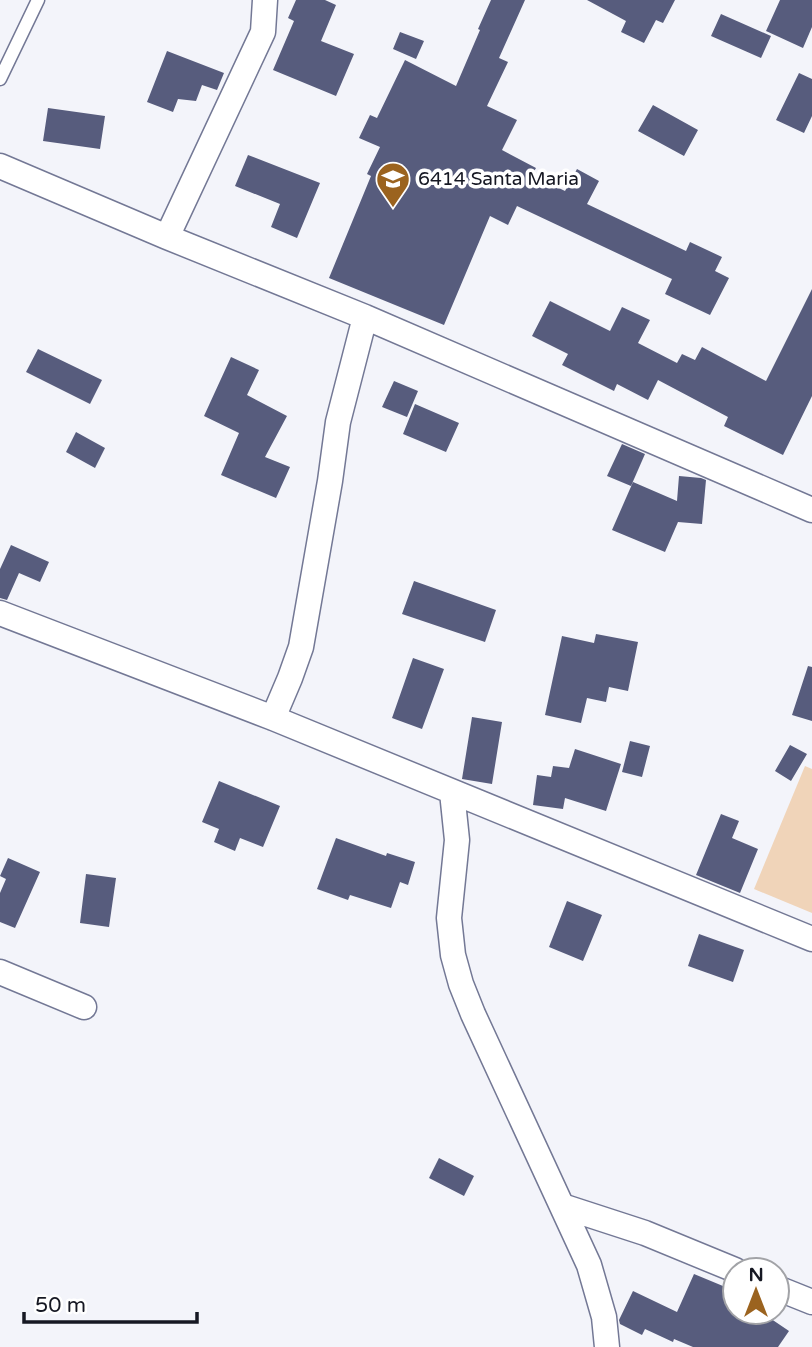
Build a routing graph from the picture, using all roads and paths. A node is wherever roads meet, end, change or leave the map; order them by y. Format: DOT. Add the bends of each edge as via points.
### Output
graph roads {
  1 [pos="38,0"];
  2 [pos="265,0"];
  3 [pos="0,79"];
  4 [pos="0,166"];
  5 [pos="167,237"];
  6 [pos="365,317"];
  7 [pos="812,510"];
  8 [pos="0,613"];
  9 [pos="273,719"];
  10 [pos="452,792"];
  11 [pos="812,939"];
  12 [pos="0,972"];
  13 [pos="84,1007"];
  14 [pos="562,1206"];
  15 [pos="721,1264"];
  16 [pos="791,1293"];
  17 [pos="812,1302"];
  18 [pos="607,1347"];
  1 -- 3 [label="lane"];
  2 -- 5 [label="street" via="263,32"];
  4 -- 5 [label="street"];
  5 -- 6 [label="street"];
  6 -- 7 [label="street"];
  6 -- 9 [label="street" via="338,422 302,647"];
  8 -- 9 [label="street"];
  9 -- 10 [label="street"];
  10 -- 11 [label="street"];
  10 -- 14 [label="street" via="457,840 449,918 453,955 473,1014"];
  12 -- 13 [label="street"];
  14 -- 15 [label="street"];
  14 -- 18 [label="street" via="589,1265 604,1317"];
  16 -- 17 [label="street"];
}
